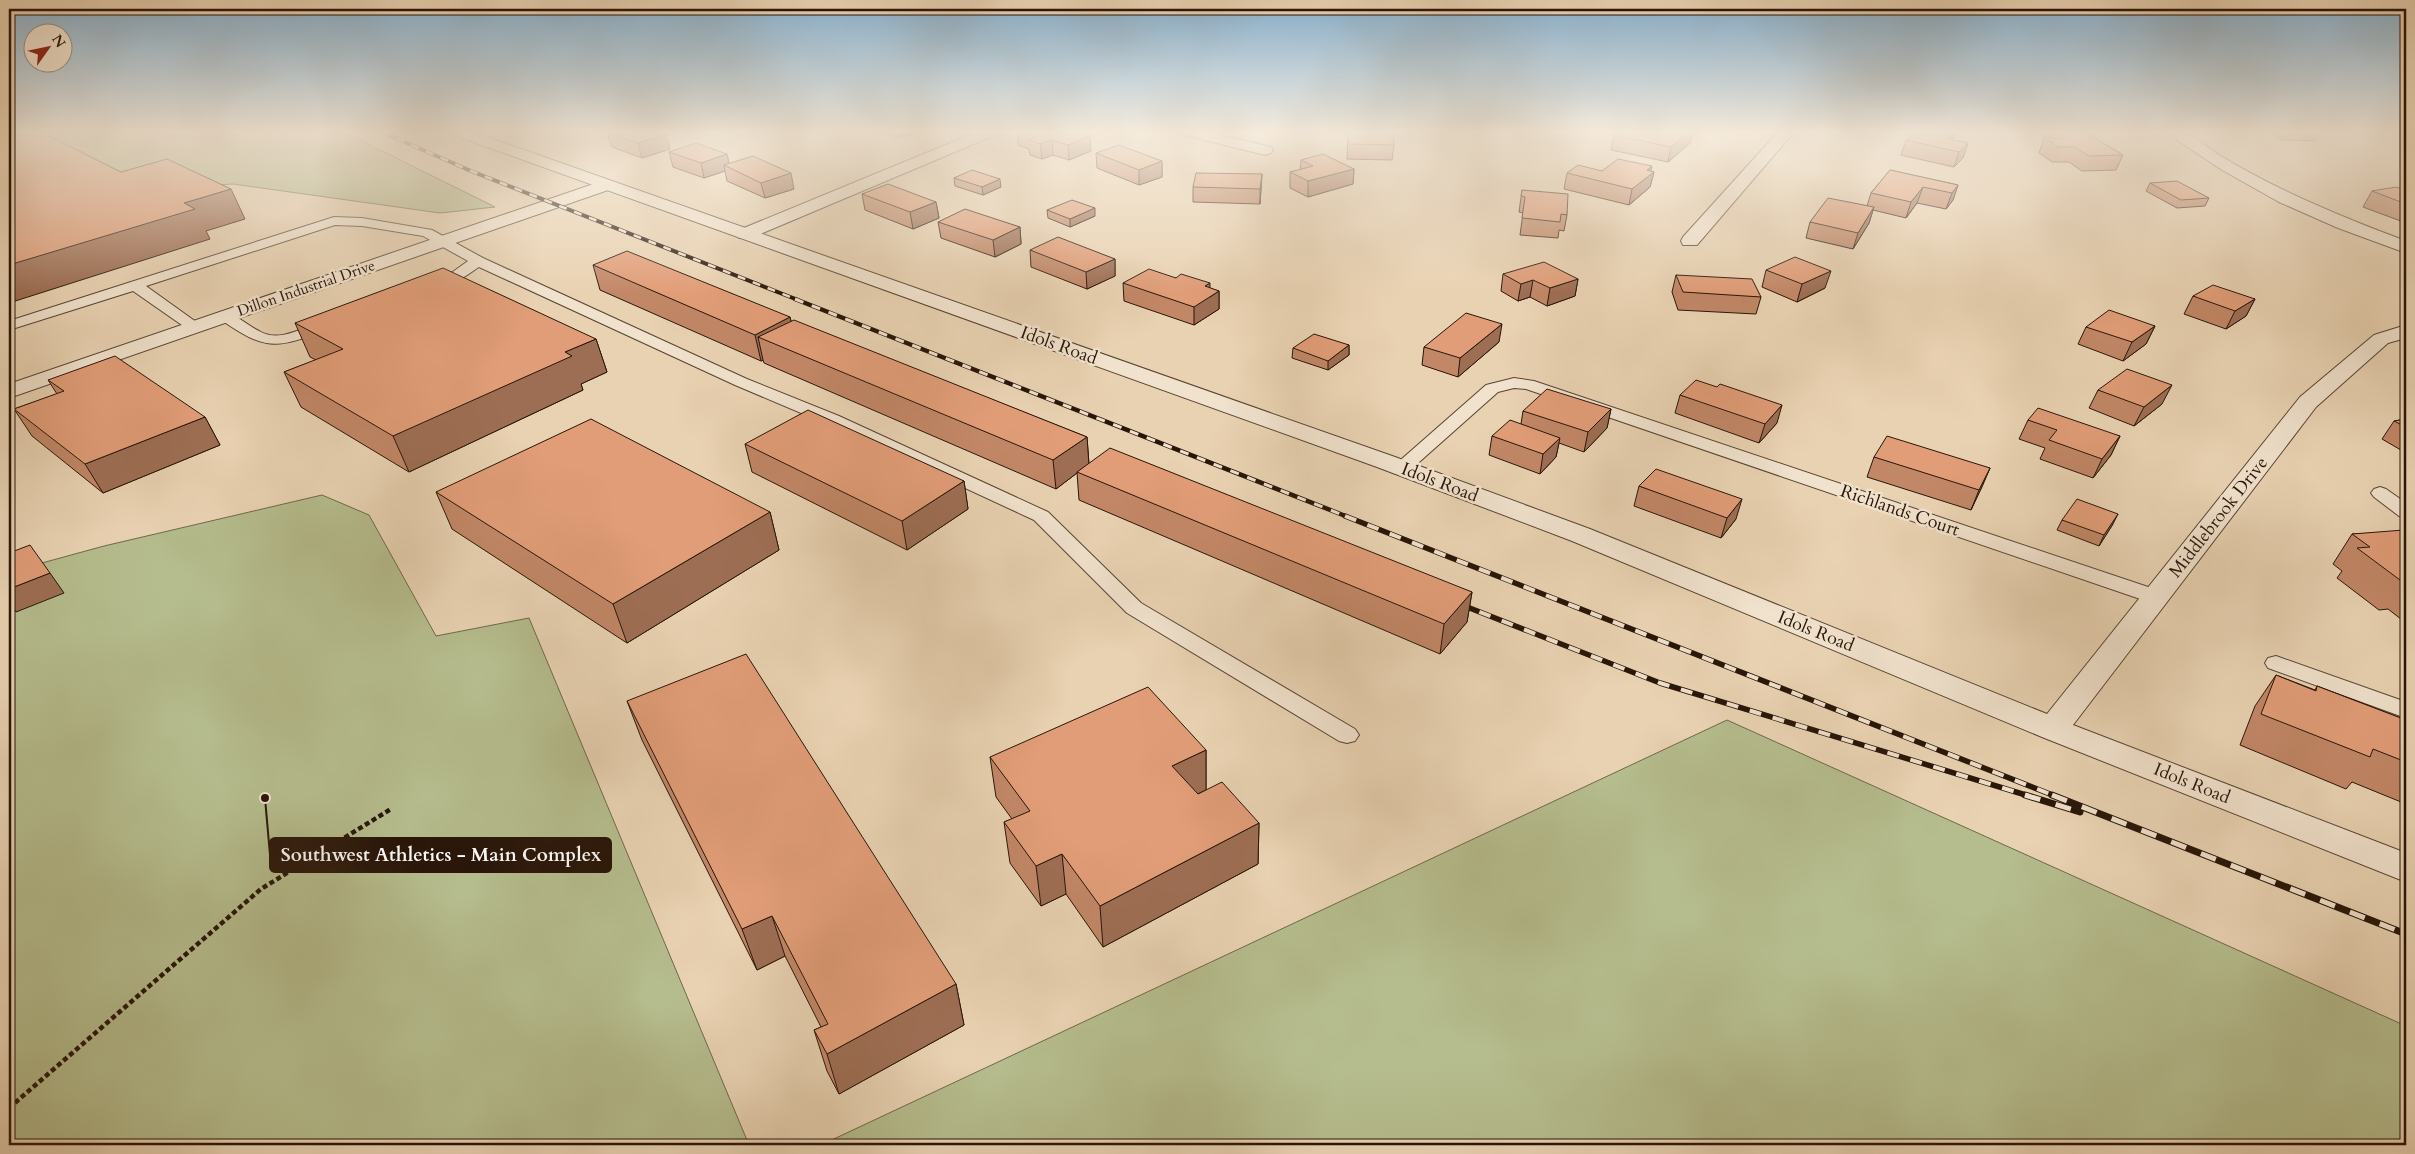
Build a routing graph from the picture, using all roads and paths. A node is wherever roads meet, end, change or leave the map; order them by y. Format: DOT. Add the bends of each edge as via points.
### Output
graph roads {
  1 [pos="602,186"];
  2 [pos="607,186"];
  3 [pos="861,186"];
  4 [pos="1738,186"];
  5 [pos="2261,186"];
  6 [pos="745,234"];
  7 [pos="441,240"];
  8 [pos="1690,240"];
  9 [pos="2406,247"];
  10 [pos="478,261"];
  11 [pos="135,285"];
  12 [pos="415,292"];
  13 [pos="225,316"];
  14 [pos="341,319"];
  15 [pos="9,326"];
  16 [pos="194,327"];
  17 [pos="2406,331"];
  18 [pos="9,391"];
  19 [pos="1402,468"];
  20 [pos="2380,493"];
  21 [pos="2406,512"];
  22 [pos="2156,598"];
  23 [pos="2276,663"];
  24 [pos="2406,710"];
  25 [pos="2054,728"];
  26 [pos="1347,735"];
  27 [pos="391,809"];
  28 [pos="2406,868"];
  29 [pos="9,1108"];
  1 -- 7 [label="street, Dillon Industrial Drive"];
  2 -- 6 [label="street, Idols Road"];
  3 -- 6 [label="street"];
  4 -- 8 [label="street"];
  5 -- 9 [label="street" via="2351,227"];
  6 -- 19 [label="street, Idols Road"];
  7 -- 10 [label="lane"];
  7 -- 11 [label="lane" via="427,233 362,222 334,221"];
  7 -- 13 [label="street, Dillon Industrial Drive"];
  10 -- 12 [label="lane" via="452,279"];
  10 -- 26 [label="lane" via="1041,516 1134,608"];
  11 -- 15 [label="lane"];
  11 -- 16 [label="lane"];
  13 -- 14 [label="lane" via="256,338 272,343"];
  13 -- 16 [label="street, Dillon Industrial Drive"];
  16 -- 18 [label="street, Dillon Industrial Drive"];
  17 -- 22 [label="street, Middlebrook Drive" via="2381,339 2308,402"];
  19 -- 22 [label="lane, Richlands Court" via="1492,388 1528,384"];
  19 -- 25 [label="street, Idols Road" via="1581,535"];
  20 -- 21 [label="lane"];
  22 -- 25 [label="street, Middlebrook Drive"];
  23 -- 24 [label="lane"];
  25 -- 28 [label="street, Idols Road"];
  27 -- 29 [label="path" via="261,890"];
}
